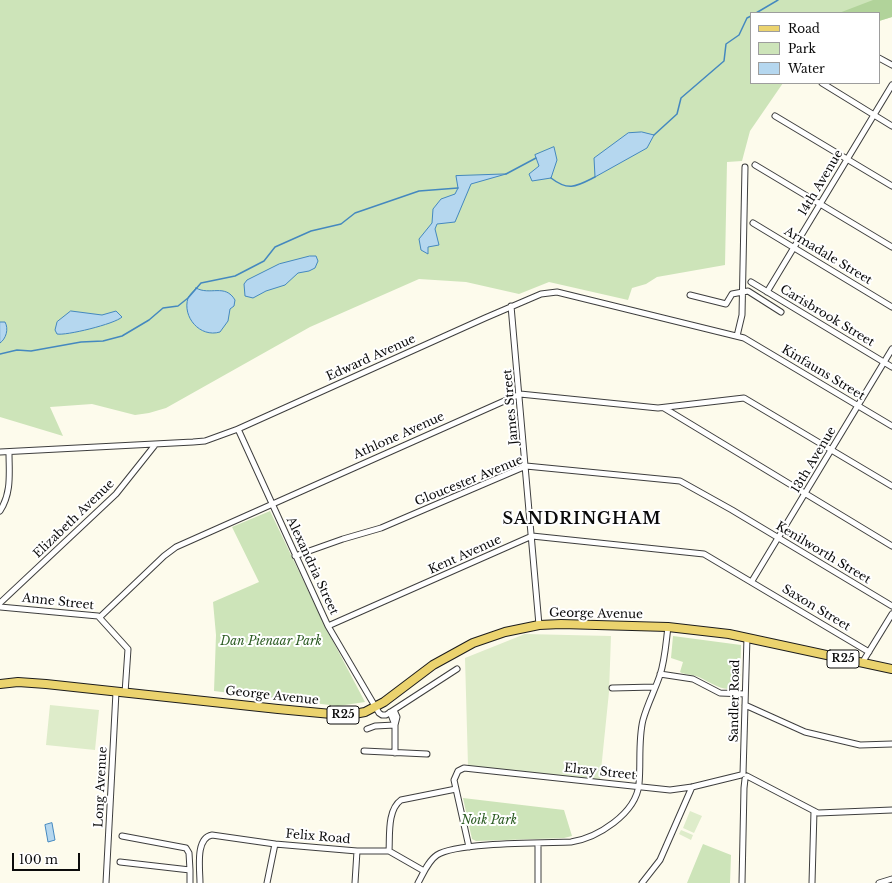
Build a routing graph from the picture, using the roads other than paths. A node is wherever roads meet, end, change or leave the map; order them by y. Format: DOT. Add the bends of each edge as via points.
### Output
graph roads {
  1 [pos="880,59"];
  2 [pos="892,66"];
  3 [pos="824,84"];
  4 [pos="892,85"];
  5 [pos="874,115"];
  6 [pos="775,116"];
  7 [pos="892,126"];
  8 [pos="847,159"];
  9 [pos="745,166"];
  10 [pos="755,166"];
  11 [pos="892,186"];
  12 [pos="820,204"];
  13 [pos="753,223"];
  14 [pos="793,247"];
  15 [pos="892,247"];
  16 [pos="751,282"];
  17 [pos="741,292"];
  18 [pos="767,292"];
  19 [pos="690,295"];
  20 [pos="512,306"];
  21 [pos="892,307"];
  22 [pos="781,312"];
  23 [pos="737,336"];
  24 [pos="744,338"];
  25 [pos="892,349"];
  26 [pos="884,362"];
  27 [pos="892,367"];
  28 [pos="520,394"];
  29 [pos="858,406"];
  30 [pos="664,408"];
  31 [pos="892,426"];
  32 [pos="238,429"];
  33 [pos="155,445"];
  34 [pos="832,450"];
  35 [pos="0,452"];
  36 [pos="9,452"];
  37 [pos="526,466"];
  38 [pos="892,486"];
  39 [pos="805,493"];
  40 [pos="272,503"];
  41 [pos="0,511"];
  42 [pos="744,517"];
  43 [pos="532,536"];
  44 [pos="779,537"];
  45 [pos="892,546"];
  46 [pos="295,556"];
  47 [pos="752,581"];
  48 [pos="0,603"];
  49 [pos="892,606"];
  50 [pos="0,607"];
  51 [pos="892,614"];
  52 [pos="100,617"];
  53 [pos="539,625"];
  54 [pos="328,626"];
  55 [pos="667,628"];
  56 [pos="747,639"];
  57 [pos="869,652"];
  58 [pos="862,663"];
  59 [pos="457,669"];
  60 [pos="892,669"];
  61 [pos="660,674"];
  62 [pos="0,684"];
  63 [pos="655,687"];
  64 [pos="612,688"];
  65 [pos="116,692"];
  66 [pos="125,693"];
  67 [pos="745,694"];
  68 [pos="745,705"];
  69 [pos="376,707"];
  70 [pos="392,711"];
  71 [pos="395,725"];
  72 [pos="367,729"];
  73 [pos="892,744"];
  74 [pos="364,751"];
  75 [pos="395,753"];
  76 [pos="427,754"];
  77 [pos="744,777"];
  78 [pos="638,786"];
  79 [pos="692,787"];
  80 [pos="456,789"];
  81 [pos="892,810"];
  82 [pos="814,811"];
  83 [pos="122,836"];
  84 [pos="538,843"];
  85 [pos="275,844"];
  86 [pos="469,847"];
  87 [pos="357,851"];
  88 [pos="389,851"];
  89 [pos="120,862"];
  90 [pos="190,870"];
  91 [pos="424,871"];
  92 [pos="892,878"];
  93 [pos="106,883"];
  94 [pos="190,883"];
  95 [pos="200,883"];
  96 [pos="267,883"];
  97 [pos="355,883"];
  98 [pos="418,883"];
  99 [pos="538,883"];
  100 [pos="642,883"];
  101 [pos="742,883"];
  102 [pos="812,883"];
  103 [pos="879,883"];
  1 -- 2 [label="street"];
  3 -- 5 [label="street"];
  4 -- 5 [label="street, 14th Avenue"];
  5 -- 7 [label="street"];
  5 -- 8 [label="street, 14th Avenue"];
  6 -- 8 [label="street"];
  8 -- 11 [label="street"];
  8 -- 12 [label="street, 14th Avenue"];
  9 -- 17 [label="street"];
  10 -- 12 [label="street"];
  12 -- 14 [label="street, 14th Avenue"];
  12 -- 15 [label="street"];
  13 -- 14 [label="street, Armadale Street"];
  14 -- 18 [label="street, 14th Avenue"];
  14 -- 21 [label="street, Armadale Street"];
  16 -- 18 [label="street, Carisbrook Street"];
  17 -- 19 [label="street" via="730,295 726,304"];
  17 -- 22 [label="street" via="748,291"];
  17 -- 23 [label="street" via="742,315"];
  18 -- 26 [label="street, Carisbrook Street"];
  20 -- 23 [label="street, Edward Avenue" via="541,294 557,292"];
  20 -- 28 [label="street, James Street"];
  20 -- 32 [label="street, Edward Avenue"];
  23 -- 24 [label="street, Edward Avenue"];
  24 -- 29 [label="street, Kinfauns Street"];
  25 -- 26 [label="street, 13th Avenue"];
  26 -- 27 [label="street, Carisbrook Street"];
  26 -- 29 [label="street, 13th Avenue"];
  28 -- 30 [label="street, Athlone Avenue"];
  28 -- 37 [label="street, James Street"];
  28 -- 40 [label="street, Athlone Avenue"];
  29 -- 31 [label="street, Kinfauns Street"];
  29 -- 34 [label="street, 13th Avenue"];
  30 -- 34 [label="street, Athlone Avenue" via="744,398"];
  30 -- 39 [label="street"];
  32 -- 33 [label="street, Edward Avenue" via="205,441"];
  32 -- 40 [label="street, Alexandria Street"];
  33 -- 36 [label="street, Edward Avenue"];
  33 -- 48 [label="street, Elizabeth Avenue" via="116,494"];
  34 -- 38 [label="street"];
  34 -- 39 [label="street, 13th Avenue"];
  35 -- 36 [label="street, Edward Avenue"];
  36 -- 41 [label="street" via="10,488"];
  37 -- 42 [label="street, Gloucester Avenue" via="674,480 685,483"];
  37 -- 43 [label="street, James Street"];
  37 -- 46 [label="street, Gloucester Avenue" via="381,528"];
  39 -- 44 [label="street, 13th Avenue"];
  39 -- 45 [label="street"];
  40 -- 46 [label="street, Alexandria Street"];
  40 -- 52 [label="street, Athlone Avenue" via="172,550"];
  42 -- 44 [label="street, Kenilworth Street"];
  43 -- 47 [label="street, Kent Avenue" via="704,554"];
  43 -- 53 [label="street, James Street"];
  43 -- 54 [label="street, Kent Avenue"];
  44 -- 47 [label="street, 13th Avenue"];
  44 -- 49 [label="street, Kenilworth Street"];
  46 -- 54 [label="street, Alexandria Street"];
  47 -- 57 [label="street, Saxon Street"];
  50 -- 52 [label="street, Anne Street"];
  51 -- 57 [label="street"];
  52 -- 66 [label="street, Anne Street" via="128,649"];
  53 -- 55 [label="main road, George Avenue / R25"];
  53 -- 69 [label="main road, George Avenue / R25" via="505,632 458,651"];
  54 -- 69 [label="street, Alexandria Street"];
  55 -- 56 [label="main road, George Avenue / R25"];
  55 -- 61 [label="street"];
  56 -- 58 [label="main road, R25"];
  56 -- 67 [label="street, Sandler Road"];
  57 -- 58 [label="street"];
  58 -- 60 [label="main road, R25"];
  59 -- 70 [label="street"];
  61 -- 63 [label="street"];
  61 -- 67 [label="street" via="692,679 720,692"];
  62 -- 65 [label="main road, George Avenue / R25" via="28,682"];
  63 -- 64 [label="street"];
  63 -- 78 [label="street" via="643,721"];
  65 -- 66 [label="main road, George Avenue / R25"];
  65 -- 93 [label="street, Long Avenue"];
  66 -- 69 [label="main road, George Avenue / R25" via="342,715 365,712"];
  67 -- 68 [label="street, Sandler Road"];
  68 -- 73 [label="street" via="805,732 860,744"];
  68 -- 77 [label="street, Sandler Road"];
  69 -- 70 [label="street" via="382,715"];
  70 -- 71 [label="street" via="397,717"];
  71 -- 72 [label="street" via="380,725"];
  71 -- 75 [label="street"];
  74 -- 75 [label="street"];
  75 -- 76 [label="street"];
  77 -- 79 [label="street, Elray Street" via="733,777"];
  77 -- 82 [label="street"];
  77 -- 101 [label="street, Sandler Road"];
  78 -- 79 [label="street, Elray Street" via="670,790"];
  78 -- 80 [label="street, Elray Street" via="464,768 455,775"];
  78 -- 84 [label="street" via="628,808 600,833 584,840"];
  79 -- 100 [label="street" via="660,860"];
  80 -- 86 [label="street"];
  80 -- 88 [label="street" via="397,803 392,810"];
  81 -- 82 [label="street" via="826,814"];
  82 -- 102 [label="street"];
  83 -- 90 [label="street" via="186,848 189,853"];
  84 -- 86 [label="street"];
  84 -- 99 [label="street"];
  85 -- 87 [label="street, Felix Road"];
  85 -- 95 [label="street, Felix Road" via="212,835 206,837 201,846"];
  85 -- 96 [label="street"];
  86 -- 91 [label="street" via="438,855"];
  87 -- 88 [label="street, Felix Road"];
  87 -- 97 [label="street"];
  88 -- 91 [label="street, Felix Road"];
  89 -- 90 [label="street"];
  90 -- 94 [label="street"];
  91 -- 98 [label="street"];
  92 -- 103 [label="street"];
}
